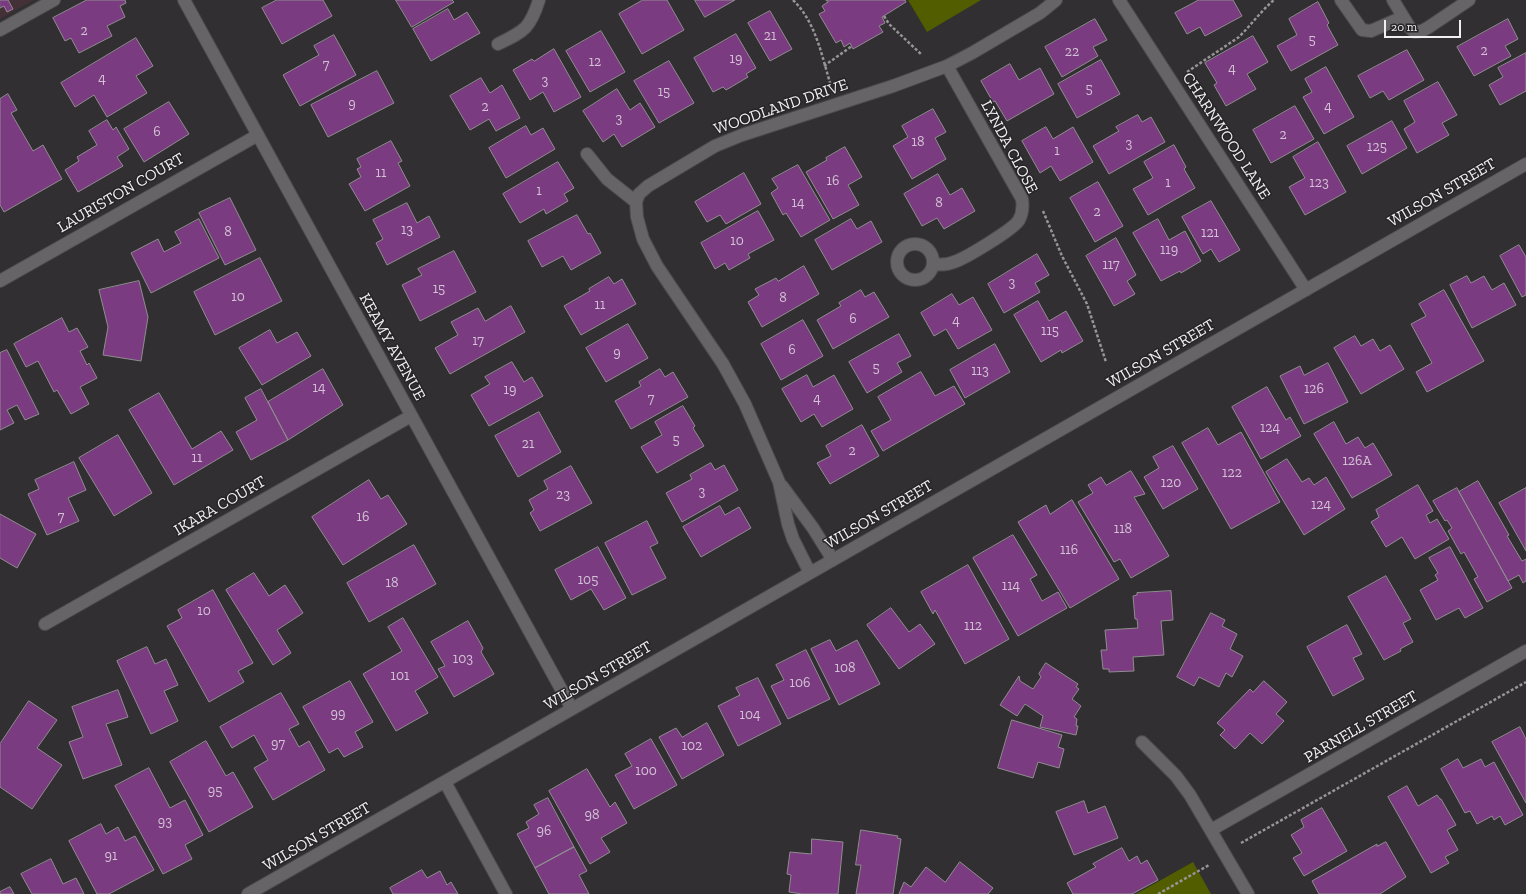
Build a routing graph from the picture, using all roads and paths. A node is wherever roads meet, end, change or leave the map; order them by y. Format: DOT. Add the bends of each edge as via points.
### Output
graph roads {
  1 [pos="54,0"];
  2 [pos="184,0"];
  3 [pos="539,0"];
  4 [pos="793,0"];
  5 [pos="1056,0"];
  6 [pos="1119,0"];
  7 [pos="1274,0"];
  8 [pos="1341,0"];
  9 [pos="1393,0"];
  10 [pos="1470,0"];
  11 [pos="884,16"];
  12 [pos="1403,17"];
  13 [pos="0,30"];
  14 [pos="498,44"];
  15 [pos="852,46"];
  16 [pos="824,66"];
  17 [pos="942,68"];
  18 [pos="1171,80"];
  19 [pos="837,105"];
  20 [pos="258,135"];
  21 [pos="587,154"];
  22 [pos="1526,164"];
  23 [pos="636,202"];
  24 [pos="1041,207"];
  25 [pos="933,264"];
  26 [pos="0,280"];
  27 [pos="1306,290"];
  28 [pos="1106,362"];
  29 [pos="411,416"];
  30 [pos="779,482"];
  31 [pos="833,560"];
  32 [pos="810,573"];
  33 [pos="45,624"];
  34 [pos="1526,651"];
  35 [pos="1526,682"];
  36 [pos="572,709"];
  37 [pos="1142,742"];
  38 [pos="445,782"];
  39 [pos="1211,830"];
  40 [pos="1225,853"];
  41 [pos="248,894"];
  42 [pos="506,894"];
  43 [pos="1158,894"];
  44 [pos="1248,894"];
  1 -- 13 [label="street"];
  2 -- 20 [label="street, KEAMY AVENUE"];
  3 -- 14 [label="street" via="529,24 518,34"];
  4 -- 16 [label="path" via="811,25"];
  5 -- 17 [label="street, WOODLAND DRIVE" via="1040,14"];
  6 -- 18 [label="street, CHARNWOOD LANE"];
  7 -- 18 [label="path" via="1238,37 1197,66"];
  8 -- 12 [label="street" via="1362,30 1371,30"];
  9 -- 12 [label="street"];
  10 -- 12 [label="street" via="1422,31 1415,32"];
  11 -- 17 [label="path" via="889,24"];
  15 -- 16 [label="path"];
  16 -- 19 [label="path"];
  17 -- 19 [label="street, WOODLAND DRIVE"];
  17 -- 25 [label="street, LYNDA CLOSE" via="1022,198 1023,209 1019,220 1001,235 954,262"];
  18 -- 27 [label="street, CHARNWOOD LANE"];
  19 -- 23 [label="street, WOODLAND DRIVE" via="715,146 648,186 639,194"];
  20 -- 26 [label="street, LAURISTON COURT"];
  20 -- 29 [label="street, KEAMY AVENUE"];
  21 -- 23 [label="street" via="607,179"];
  22 -- 27 [label="street, WILSON STREET"];
  23 -- 30 [label="street" via="643,239 657,266 723,364 745,404"];
  24 -- 28 [label="path" via="1062,256 1087,304"];
  27 -- 31 [label="street, WILSON STREET"];
  29 -- 33 [label="street, IKARA COURT"];
  29 -- 36 [label="street, KEAMY AVENUE"];
  30 -- 31 [label="street"];
  30 -- 32 [label="street" via="793,539"];
  31 -- 32 [label="street, WILSON STREET"];
  32 -- 36 [label="street, WILSON STREET"];
  34 -- 39 [label="street, PARNELL STREET"];
  35 -- 40 [label="path"];
  36 -- 38 [label="street, WILSON STREET"];
  37 -- 39 [label="street" via="1176,776"];
  38 -- 41 [label="street, WILSON STREET"];
  38 -- 42 [label="street"];
  39 -- 40 [label="street"];
  40 -- 43 [label="path"];
  40 -- 44 [label="street"];
}
